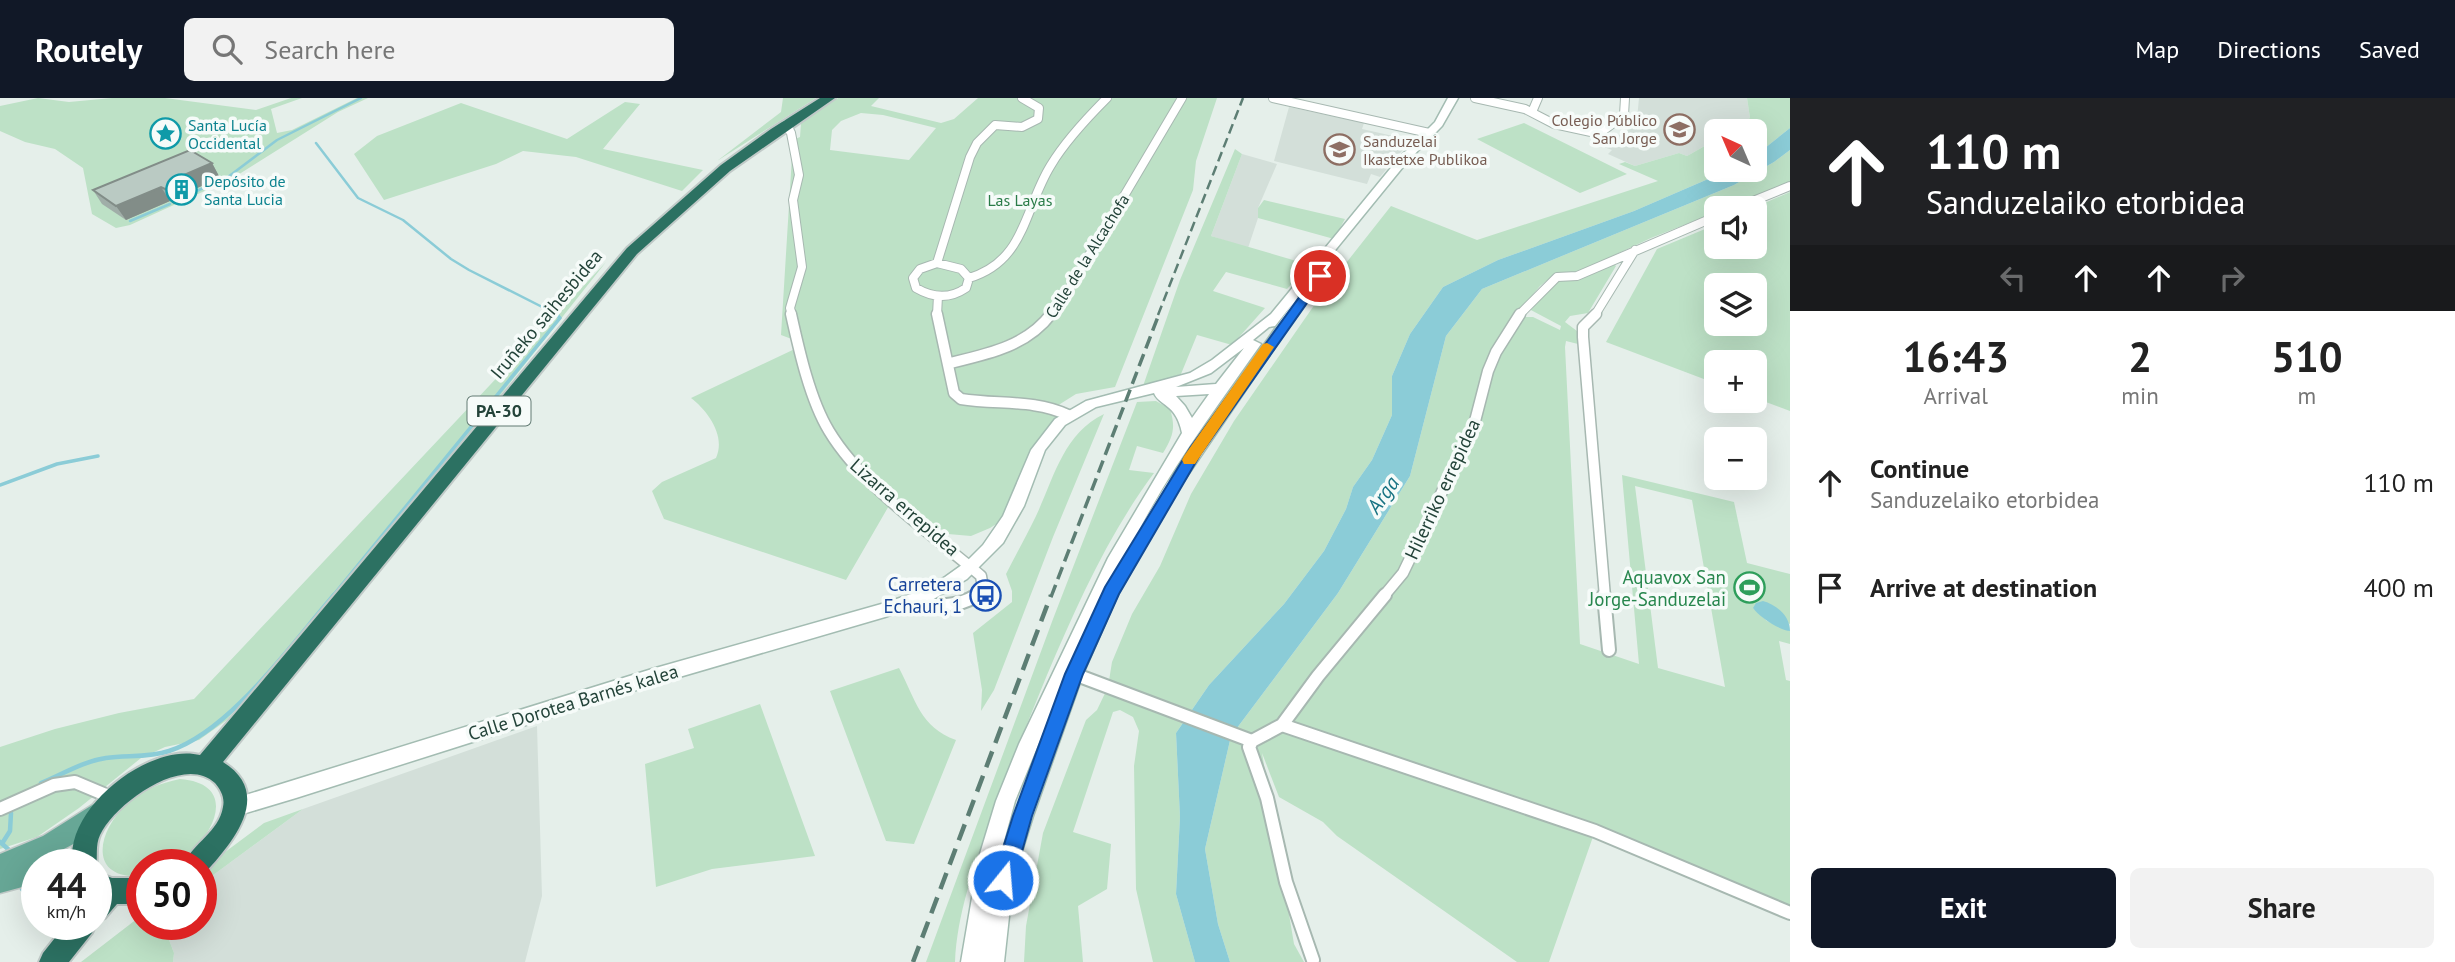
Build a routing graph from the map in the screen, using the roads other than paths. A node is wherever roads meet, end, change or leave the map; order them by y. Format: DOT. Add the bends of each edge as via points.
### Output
graph roads {
  1 [pos="829,98"];
  2 [pos="1022,98"];
  3 [pos="1107,98"];
  4 [pos="1182,98"];
  5 [pos="1273,98"];
  6 [pos="1453,98"];
  7 [pos="1463,98"];
  8 [pos="1475,98"];
  9 [pos="1538,98"];
  10 [pos="1625,98"];
  11 [pos="1532,111"];
  12 [pos="786,124"];
  13 [pos="1429,133"];
  14 [pos="1790,186"];
  15 [pos="1765,196"];
  16 [pos="1704,221"];
  17 [pos="1635,250"];
  18 [pos="937,263"];
  19 [pos="969,278"];
  20 [pos="938,296"];
  21 [pos="1281,318"];
  22 [pos="950,363"];
  23 [pos="1180,389"];
  24 [pos="1217,389"];
  25 [pos="1138,392"];
  26 [pos="1068,415"];
  27 [pos="1189,433"];
  28 [pos="1180,474"];
  29 [pos="973,566"];
  30 [pos="911,601"];
  31 [pos="1609,650"];
  32 [pos="1069,671"];
  33 [pos="1282,725"];
  34 [pos="1245,738"];
  35 [pos="207,764"];
  36 [pos="113,798"];
  37 [pos="236,807"];
  38 [pos="0,808"];
  39 [pos="84,849"];
  40 [pos="213,849"];
  41 [pos="0,865"];
  42 [pos="21,876"];
  43 [pos="0,882"];
  44 [pos="1790,913"];
  45 [pos="70,940"];
  46 [pos="1313,960"];
  47 [pos="52,962"];
  48 [pos="972,962"];
  49 [pos="993,962"];
  1 -- 12 [label="highway, Iruñeko saihesbidea / PA-30"];
  2 -- 18 [label="street" via="1039,108 1038,119 1022,127 995,125 977,143"];
  3 -- 19 [label="street" via="1052,164 1007,257 992,271"];
  4 -- 22 [label="street, Calle de la Alcachofa" via="1066,294 1042,326 1006,349"];
  5 -- 13 [label="street"];
  6 -- 13 [label="main road" via="1450,109"];
  7 -- 21 [label="main road" via="1447,129 1413,160"];
  8 -- 11 [label="street"];
  9 -- 11 [label="street"];
  10 -- 11 [label="street" via="1620,120 1598,132 1554,124"];
  12 -- 29 [label="street, Lizarra errepidea" via="799,175 793,200 802,267 790,308 818,406 829,432 861,473"];
  12 -- 35 [label="highway, Iruñeko saihesbidea / PA-30" via="703,183 632,251"];
  13 -- 21 [label="main road"];
  14 -- 15 [label="street"];
  16 -- 17 [label="street, Hilerriko errepidea"];
  17 -- 31 [label="street" via="1593,319 1583,327"];
  17 -- 33 [label="street, Hilerriko errepidea" via="1577,276 1557,277 1524,308 1496,352 1474,425 1404,573"];
  18 -- 19 [label="street" via="961,269"];
  18 -- 20 [label="street" via="919,269 913,278 916,288"];
  19 -- 20 [label="street" via="961,292"];
  20 -- 22 [label="street" via="936,311"];
  21 -- 23 [label="main road, Lizarra errepidea" via="1258,327 1224,359"];
  21 -- 24 [label="main road"];
  21 -- 28 [label="main road"];
  22 -- 26 [label="street" via="954,393 961,399 1025,403"];
  23 -- 24 [label="main road, Lizarra errepidea" via="1207,383"];
  23 -- 25 [label="main road, Lizarra errepidea"];
  23 -- 25 [label="main road, Lizarra errepidea"];
  23 -- 27 [label="main road"];
  24 -- 27 [label="main road"];
  24 -- 28 [label="main road" via="1222,401 1188,452"];
  25 -- 26 [label="main road, Lizarra errepidea" via="1092,403"];
  26 -- 29 [label="main road, Lizarra errepidea" via="1046,435 1012,514"];
  27 -- 32 [label="main road" via="1110,569"];
  28 -- 32 [label="main road"];
  29 -- 30 [label="main road, Lizarra errepidea" via="952,582"];
  29 -- 30 [label="street, Lizarra errepidea" via="983,588 970,601 927,605"];
  30 -- 37 [label="main road, Calle Dorotea Barnés kalea"];
  32 -- 34 [label="street"];
  32 -- 48 [label="main road" via="1010,792 989,856"];
  32 -- 49 [label="main road" via="1003,880"];
  33 -- 34 [label="street, Hilerriko errepidea"];
  33 -- 44 [label="street" via="1595,831"];
  34 -- 46 [label="street"];
  35 -- 36 [label="highway" via="161,769"];
  35 -- 37 [label="highway" via="231,780"];
  36 -- 38 [label="street" via="75,782 54,785"];
  36 -- 39 [label="highway" via="97,817"];
  36 -- 41 [label="main road" via="62,840"];
  37 -- 40 [label="highway" via="227,831"];
  42 -- 43 [label="main road"];
  45 -- 47 [label="highway"];
}
